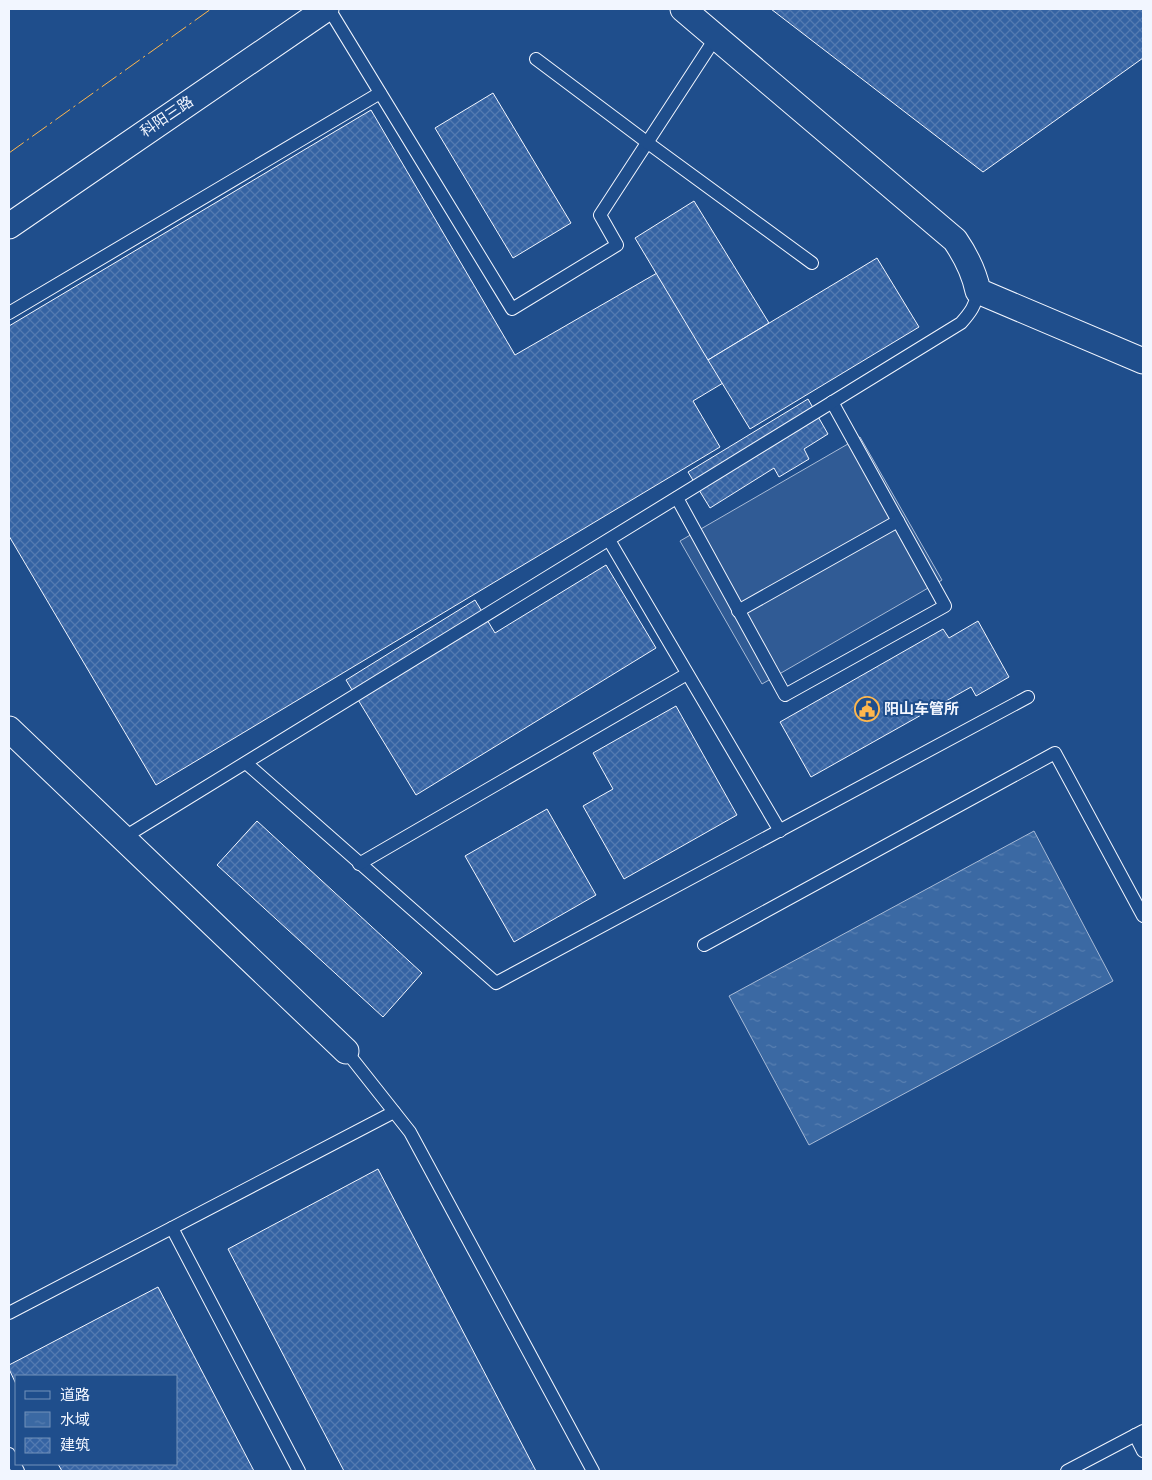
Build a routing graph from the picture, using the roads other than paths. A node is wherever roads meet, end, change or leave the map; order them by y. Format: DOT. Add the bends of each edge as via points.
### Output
graph roads {
  1 [pos="327,9"];
  2 [pos="683,9"];
  3 [pos="716,38"];
  4 [pos="536,58"];
  5 [pos="380,93"];
  6 [pos="648,143"];
  7 [pos="9,226"];
  8 [pos="812,263"];
  9 [pos="978,291"];
  10 [pos="9,313"];
  11 [pos="1143,362"];
  12 [pos="832,402"];
  13 [pos="676,498"];
  14 [pos="898,521"];
  15 [pos="609,540"];
  16 [pos="738,611"];
  17 [pos="687,674"];
  18 [pos="1028,697"];
  19 [pos="9,729"];
  20 [pos="246,763"];
  21 [pos="780,831"];
  22 [pos="123,838"];
  23 [pos="359,864"];
  24 [pos="1143,916"];
  25 [pos="704,946"];
  26 [pos="346,1051"];
  27 [pos="394,1112"];
  28 [pos="172,1228"];
  29 [pos="9,1313"];
  30 [pos="1139,1433"];
  31 [pos="1143,1451"];
  32 [pos="9,1454"];
  33 [pos="18,1471"];
  34 [pos="299,1471"];
  35 [pos="593,1471"];
  36 [pos="1067,1471"];
  1 -- 5 [label="lane"];
  1 -- 7 [label="street, 科阳三路"];
  2 -- 3 [label="street"];
  3 -- 6 [label="lane"];
  3 -- 9 [label="street" via="955,240 971,267"];
  4 -- 6 [label="lane"];
  5 -- 6 [label="lane" via="512,309 617,245 600,215"];
  5 -- 10 [label="lane"];
  6 -- 8 [label="lane"];
  9 -- 11 [label="street"];
  9 -- 12 [label="lane" via="976,303 961,323"];
  12 -- 13 [label="lane"];
  12 -- 14 [label="lane"];
  13 -- 15 [label="lane"];
  13 -- 16 [label="lane"];
  14 -- 16 [label="lane"];
  14 -- 16 [label="lane" via="944,606 936,611 785,695"];
  15 -- 17 [label="lane"];
  15 -- 20 [label="lane"];
  17 -- 21 [label="lane"];
  17 -- 23 [label="lane"];
  18 -- 21 [label="lane"];
  19 -- 22 [label="street"];
  20 -- 22 [label="lane"];
  20 -- 23 [label="lane"];
  21 -- 23 [label="lane" via="496,984"];
  22 -- 26 [label="street"];
  24 -- 25 [label="lane" via="1055,753"];
  26 -- 27 [label="lane"];
  27 -- 28 [label="lane"];
  27 -- 35 [label="lane" via="410,1132"];
  28 -- 29 [label="lane"];
  28 -- 34 [label="lane"];
  30 -- 31 [label="lane"];
  30 -- 36 [label="lane"];
  32 -- 33 [label="lane"];
}
